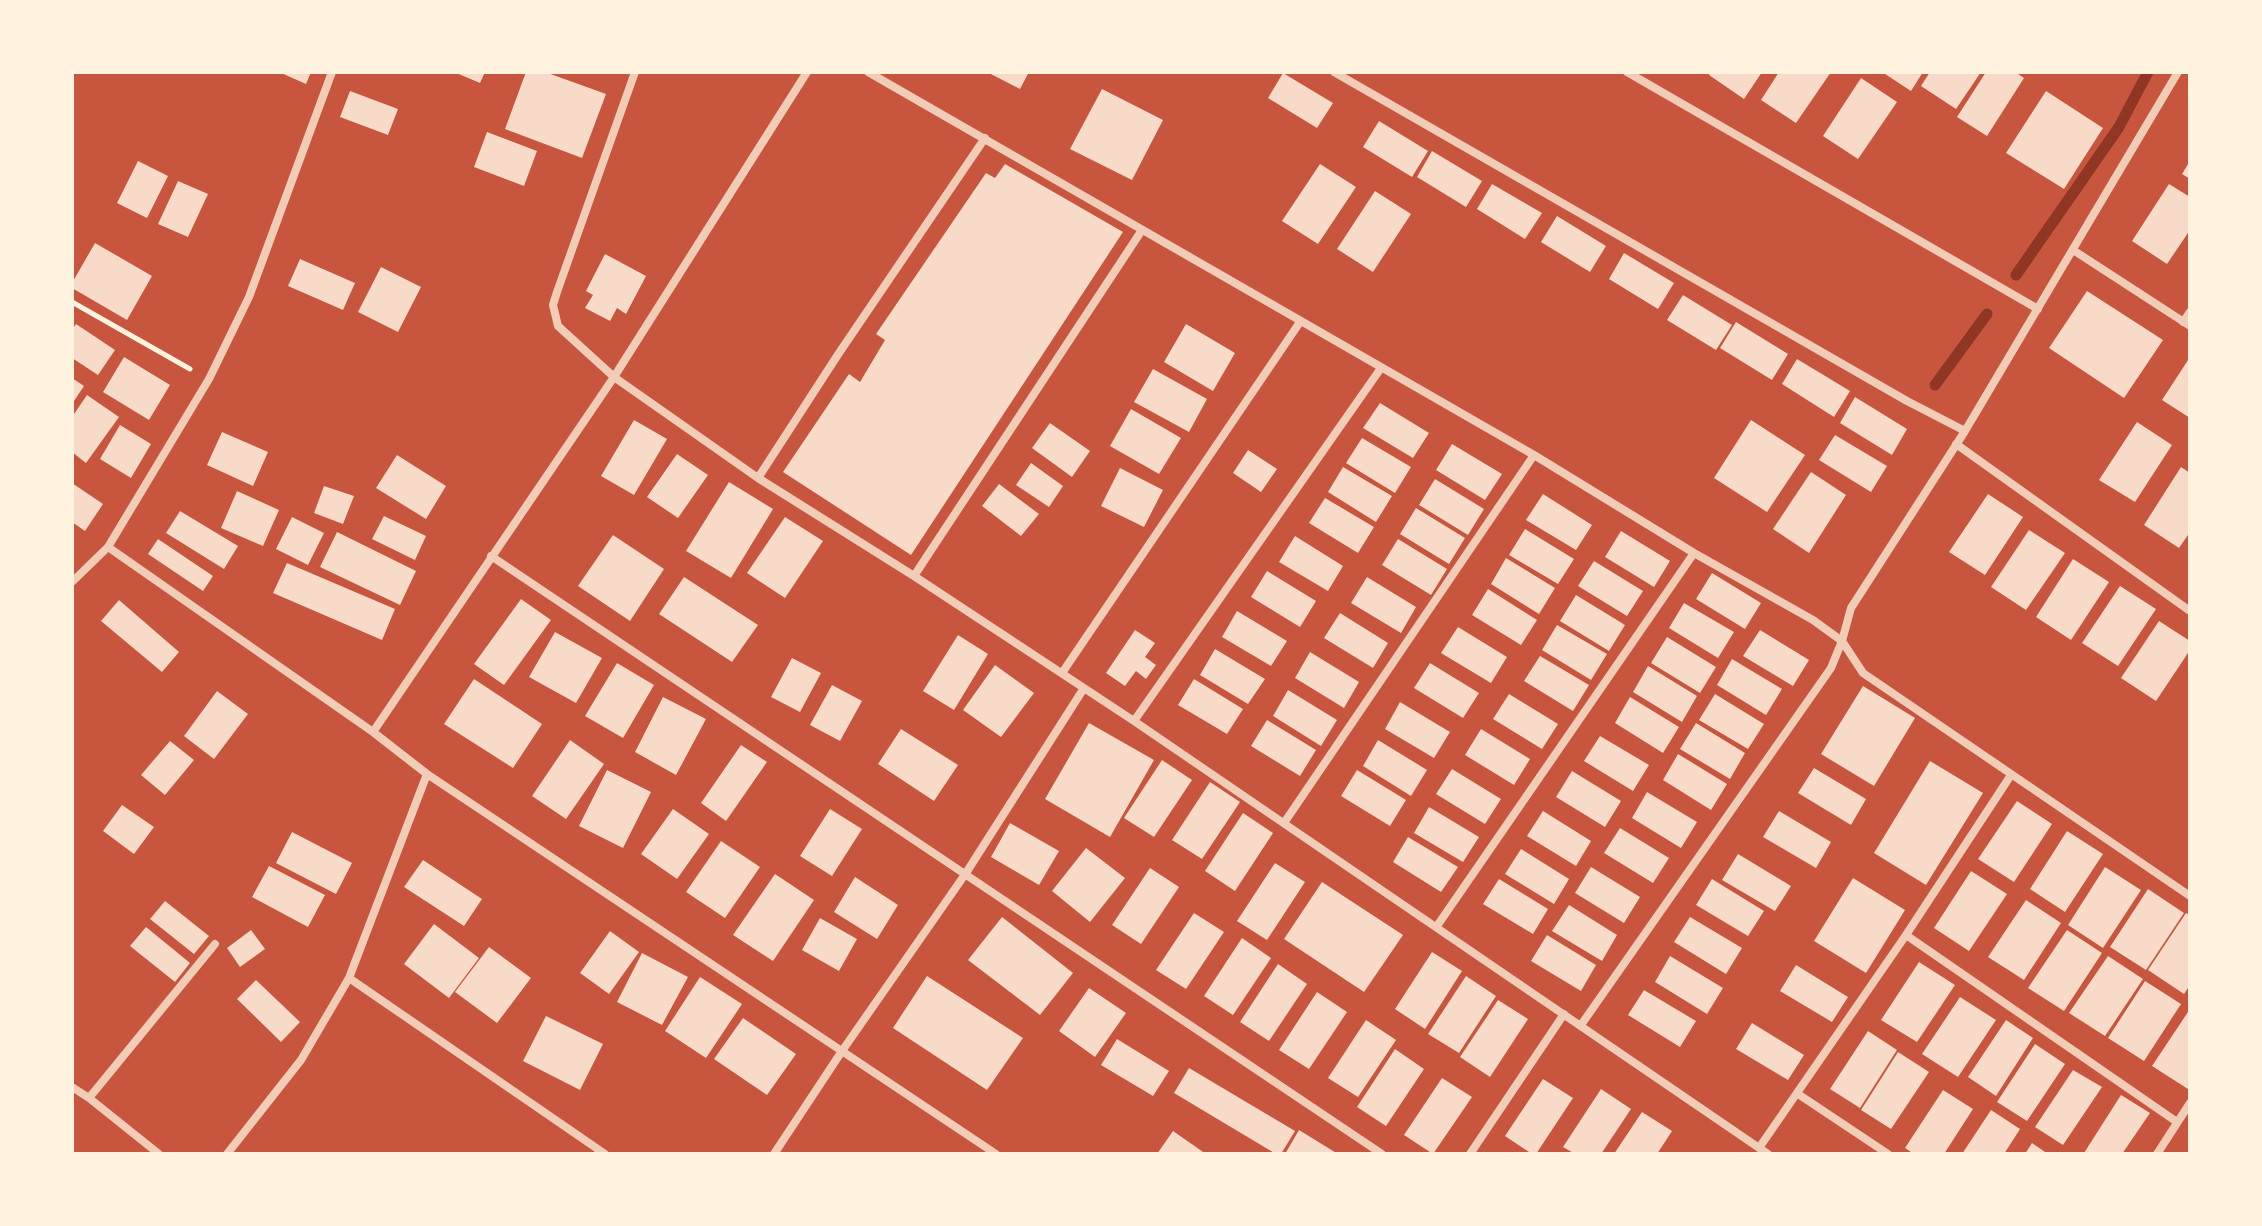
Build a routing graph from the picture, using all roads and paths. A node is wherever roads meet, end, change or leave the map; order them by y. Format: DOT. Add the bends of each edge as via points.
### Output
graph roads {
  1 [pos="332,72"];
  2 [pos="807,72"];
  3 [pos="868,72"];
  4 [pos="1334,72"];
  5 [pos="1627,72"];
  6 [pos="2178,72"];
  7 [pos="632,73"];
  8 [pos="985,138"];
  9 [pos="1142,230"];
  10 [pos="2073,250"];
  11 [pos="72,302"];
  12 [pos="2038,309"];
  13 [pos="2190,312"];
  14 [pos="1300,322"];
  15 [pos="2186,324"];
  16 [pos="1381,368"];
  17 [pos="614,377"];
  18 [pos="209,379"];
  19 [pos="1965,431"];
  20 [pos="1956,444"];
  21 [pos="1534,455"];
  22 [pos="758,478"];
  23 [pos="108,547"];
  24 [pos="1694,553"];
  25 [pos="491,556"];
  26 [pos="914,576"];
  27 [pos="72,582"];
  28 [pos="2190,611"];
  29 [pos="1842,641"];
  30 [pos="1062,673"];
  31 [pos="1084,688"];
  32 [pos="1134,721"];
  33 [pos="373,732"];
  34 [pos="427,774"];
  35 [pos="2011,775"];
  36 [pos="1284,823"];
  37 [pos="966,873"];
  38 [pos="2190,896"];
  39 [pos="1437,926"];
  40 [pos="1906,935"];
  41 [pos="215,944"];
  42 [pos="349,978"];
  43 [pos="1564,1014"];
  44 [pos="1581,1025"];
  45 [pos="842,1051"];
  46 [pos="72,1087"];
  47 [pos="1798,1094"];
  48 [pos="89,1098"];
  49 [pos="2190,1103"];
  50 [pos="2177,1122"];
  51 [pos="1759,1148"];
  52 [pos="159,1154"];
  53 [pos="227,1154"];
  54 [pos="605,1154"];
  55 [pos="774,1154"];
  56 [pos="996,1154"];
  57 [pos="1382,1154"];
  58 [pos="1470,1154"];
  59 [pos="1768,1154"];
  60 [pos="1888,1154"];
  61 [pos="2157,1154"];
  1 -- 18 [label="street" via="249,297"];
  2 -- 17 [label="street"];
  3 -- 8 [label="street"];
  4 -- 19 [label="street"];
  5 -- 12 [label="street"];
  6 -- 10 [label="street"];
  7 -- 17 [label="street" via="553,305 558,326"];
  8 -- 9 [label="street"];
  8 -- 22 [label="street"];
  9 -- 14 [label="street"];
  9 -- 26 [label="street"];
  10 -- 12 [label="street"];
  10 -- 15 [label="street"];
  11 -- 18 [label="path"];
  12 -- 19 [label="street"];
  13 -- 15 [label="street"];
  14 -- 16 [label="street"];
  14 -- 30 [label="street"];
  16 -- 21 [label="street"];
  16 -- 32 [label="street"];
  17 -- 22 [label="street"];
  17 -- 25 [label="street"];
  18 -- 23 [label="street"];
  19 -- 20 [label="street"];
  20 -- 28 [label="street"];
  20 -- 29 [label="street" via="1851,608"];
  21 -- 24 [label="street"];
  21 -- 36 [label="street"];
  22 -- 26 [label="street"];
  23 -- 27 [label="street"];
  23 -- 33 [label="street"];
  24 -- 29 [label="street"];
  24 -- 39 [label="street"];
  25 -- 33 [label="street"];
  25 -- 37 [label="street"];
  26 -- 30 [label="street"];
  29 -- 35 [label="street" via="1863,673"];
  29 -- 44 [label="street" via="1831,668"];
  30 -- 31 [label="street"];
  31 -- 32 [label="street"];
  31 -- 37 [label="street"];
  32 -- 36 [label="street"];
  33 -- 34 [label="street"];
  34 -- 42 [label="street"];
  34 -- 45 [label="street"];
  35 -- 38 [label="street"];
  35 -- 40 [label="street"];
  36 -- 39 [label="street"];
  37 -- 45 [label="street"];
  37 -- 57 [label="street"];
  39 -- 43 [label="street"];
  40 -- 47 [label="street"];
  40 -- 50 [label="street"];
  41 -- 48 [label="street"];
  42 -- 53 [label="street" via="301,1060"];
  42 -- 54 [label="street"];
  43 -- 44 [label="street"];
  43 -- 58 [label="street"];
  44 -- 51 [label="street"];
  45 -- 55 [label="street"];
  45 -- 56 [label="street"];
  46 -- 48 [label="street"];
  47 -- 51 [label="street"];
  47 -- 60 [label="street"];
  48 -- 52 [label="street"];
  49 -- 50 [label="street"];
  50 -- 61 [label="street"];
  51 -- 59 [label="street"];
}
